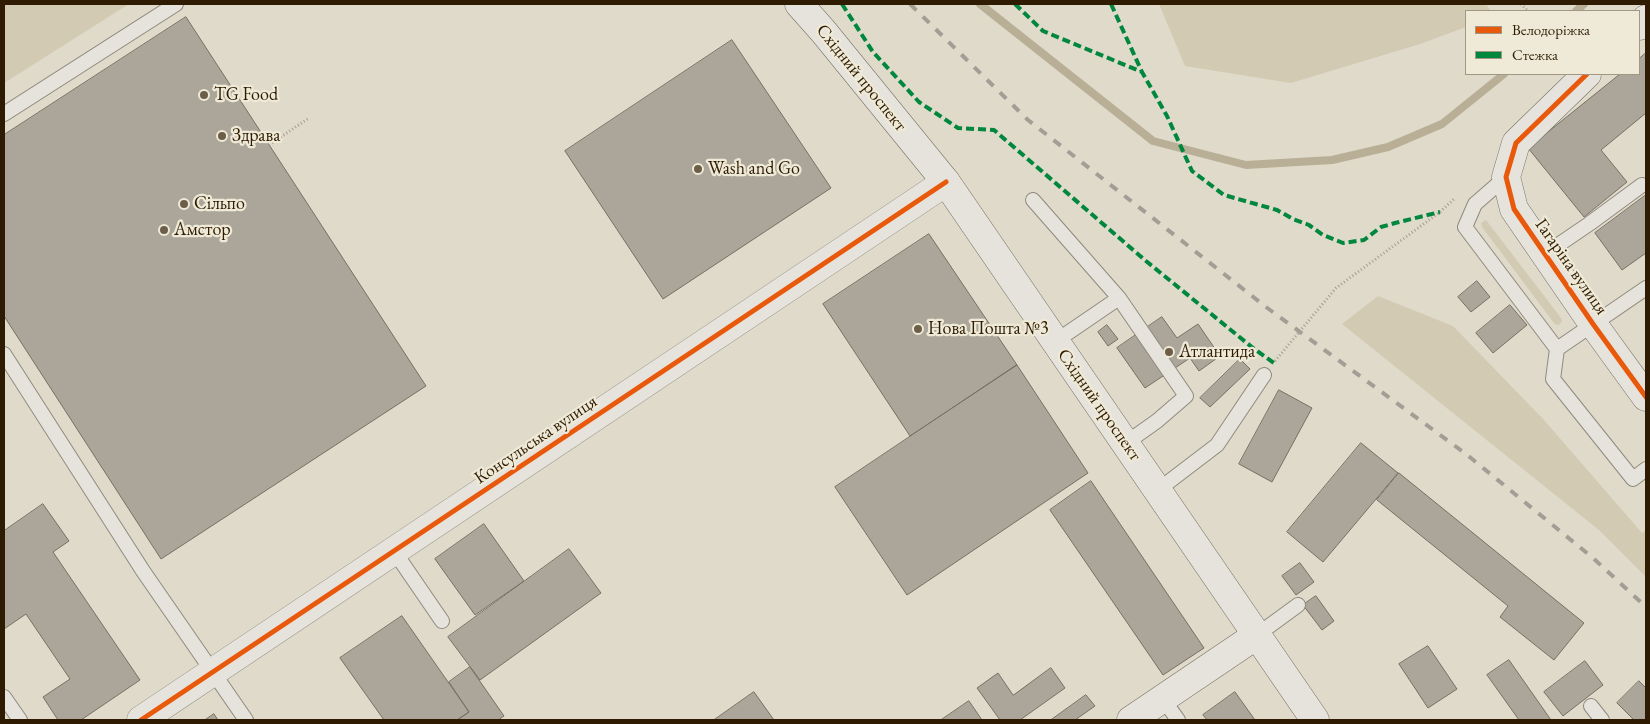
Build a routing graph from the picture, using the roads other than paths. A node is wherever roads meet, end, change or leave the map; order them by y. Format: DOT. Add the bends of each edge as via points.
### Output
graph roads {
  1 [pos="176,4"];
  2 [pos="799,4"];
  3 [pos="1586,75"];
  4 [pos="4,114"];
  5 [pos="1506,177"];
  6 [pos="946,182"];
  7 [pos="1642,185"];
  8 [pos="1033,200"];
  9 [pos="1545,254"];
  10 [pos="1646,288"];
  11 [pos="1119,298"];
  12 [pos="1594,324"];
  13 [pos="1056,341"];
  14 [pos="1557,349"];
  15 [pos="4,354"];
  16 [pos="1264,375"];
  17 [pos="1646,397"];
  18 [pos="1126,443"];
  19 [pos="1646,470"];
  20 [pos="1158,490"];
  21 [pos="394,551"];
  22 [pos="1298,604"];
  23 [pos="442,621"];
  24 [pos="1257,635"];
  25 [pos="213,672"];
  26 [pos="4,697"];
  27 [pos="1592,706"];
  28 [pos="1170,709"];
  29 [pos="20,720"];
  30 [pos="140,720"];
  31 [pos="246,720"];
  32 [pos="1131,720"];
  33 [pos="1315,720"];
  34 [pos="1602,720"];
  1 -- 4 [label="lane"];
  2 -- 6 [label="street, Східний проспект"];
  3 -- 5 [label="street" via="1516,143"];
  5 -- 9 [label="street, Гагаріна вулиця" via="1514,209"];
  5 -- 14 [label="lane" via="1475,204 1465,227"];
  6 -- 13 [label="street, Східний проспект"];
  6 -- 21 [label="street, Консульська вулиця"];
  7 -- 9 [label="lane"];
  8 -- 11 [label="lane"];
  9 -- 12 [label="street, Гагаріна вулиця"];
  10 -- 12 [label="lane"];
  11 -- 13 [label="lane"];
  11 -- 18 [label="lane" via="1186,396"];
  12 -- 14 [label="lane"];
  12 -- 17 [label="street, Гагаріна вулиця"];
  13 -- 18 [label="street, Східний проспект"];
  14 -- 19 [label="lane" via="1553,379 1633,479"];
  15 -- 25 [label="lane"];
  16 -- 20 [label="lane" via="1217,445"];
  18 -- 20 [label="street, Східний проспект"];
  20 -- 24 [label="street, Східний проспект"];
  21 -- 23 [label="lane"];
  21 -- 25 [label="street, Консульська вулиця"];
  22 -- 24 [label="lane"];
  24 -- 28 [label="street"];
  24 -- 33 [label="street, Східний проспект"];
  25 -- 30 [label="street, Консульська вулиця"];
  25 -- 31 [label="lane"];
  26 -- 29 [label="lane"];
  27 -- 34 [label="lane"];
  28 -- 32 [label="street"];
}
